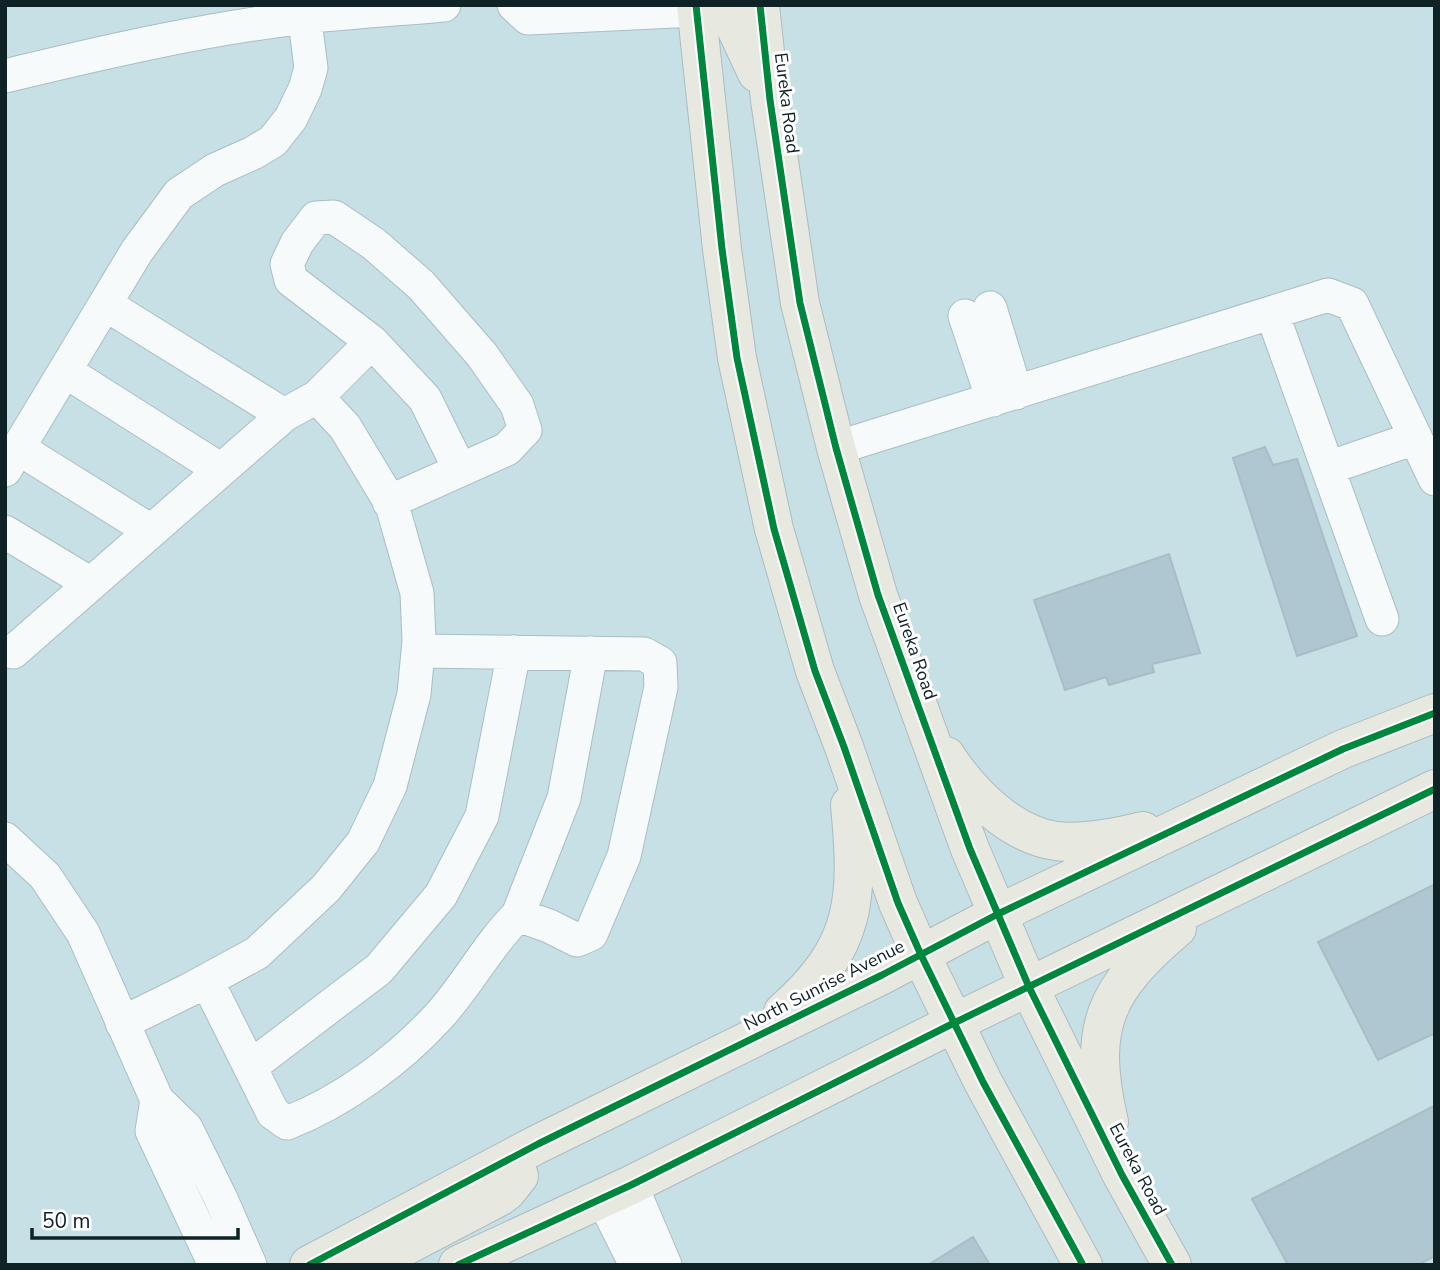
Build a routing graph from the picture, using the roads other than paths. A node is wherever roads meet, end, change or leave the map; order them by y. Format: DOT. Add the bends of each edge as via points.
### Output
graph roads {
  1 [pos="444,5"];
  2 [pos="514,5"];
  3 [pos="760,5"];
  4 [pos="706,7"];
  5 [pos="303,11"];
  6 [pos="5,76"];
  7 [pos="770,100"];
  8 [pos="105,304"];
  9 [pos="977,312"];
  10 [pos="1272,313"];
  11 [pos="372,342"];
  12 [pos="65,371"];
  13 [pos="1005,396"];
  14 [pos="317,397"];
  15 [pos="284,415"];
  16 [pos="1415,438"];
  17 [pos="836,448"];
  18 [pos="12,459"];
  19 [pos="1328,468"];
  20 [pos="220,470"];
  21 [pos="460,470"];
  22 [pos="1435,480"];
  23 [pos="389,502"];
  24 [pos="151,531"];
  25 [pos="5,532"];
  26 [pos="91,584"];
  27 [pos="1382,619"];
  28 [pos="5,651"];
  29 [pos="418,651"];
  30 [pos="514,652"];
  31 [pos="591,653"];
  32 [pos="918,709"];
  33 [pos="1435,713"];
  34 [pos="844,747"];
  35 [pos="1435,789"];
  36 [pos="1206,815"];
  37 [pos="5,839"];
  38 [pos="1232,886"];
  39 [pos="999,914"];
  40 [pos="518,915"];
  41 [pos="920,954"];
  42 [pos="206,981"];
  43 [pos="1029,987"];
  44 [pos="122,1023"];
  45 [pos="954,1023"];
  46 [pos="736,1046"];
  47 [pos="250,1067"];
  48 [pos="157,1100"];
  49 [pos="538,1144"];
  50 [pos="1122,1175"];
  51 [pos="617,1192"];
  52 [pos="215,1265"];
  53 [pos="250,1265"];
  54 [pos="309,1265"];
  55 [pos="369,1265"];
  56 [pos="458,1265"];
  57 [pos="636,1265"];
  58 [pos="665,1265"];
  59 [pos="1083,1265"];
  60 [pos="1172,1265"];
  1 -- 5 [label="lane"];
  2 -- 4 [label="lane" via="528,18"];
  3 -- 7 [label="main road, Eureka Road"];
  4 -- 7 [label="main road"];
  4 -- 34 [label="main road" via="722,248 737,358 774,529 815,671"];
  5 -- 6 [label="lane"];
  5 -- 8 [label="lane" via="311,68 291,118 273,141 179,194"];
  7 -- 17 [label="main road, Eureka Road" via="800,303"];
  8 -- 12 [label="lane"];
  8 -- 15 [label="lane"];
  9 -- 13 [label="lane"];
  10 -- 13 [label="lane"];
  10 -- 16 [label="lane" via="1328,295 1352,304"];
  10 -- 19 [label="lane"];
  11 -- 14 [label="lane"];
  11 -- 21 [label="lane" via="425,400"];
  11 -- 21 [label="lane" via="291,280 287,264 316,218 334,217 421,285 482,355 517,405 525,430 507,449"];
  12 -- 18 [label="lane"];
  12 -- 20 [label="lane"];
  13 -- 17 [label="lane"];
  14 -- 15 [label="lane"];
  14 -- 23 [label="lane" via="345,427"];
  15 -- 20 [label="lane"];
  16 -- 19 [label="lane"];
  16 -- 22 [label="lane"];
  17 -- 32 [label="main road, Eureka Road" via="878,595"];
  18 -- 24 [label="lane"];
  19 -- 27 [label="lane"];
  20 -- 24 [label="lane"];
  21 -- 23 [label="lane"];
  23 -- 29 [label="lane" via="417,593"];
  24 -- 26 [label="lane"];
  25 -- 26 [label="lane"];
  26 -- 28 [label="lane" via="13,652"];
  29 -- 30 [label="lane"];
  29 -- 42 [label="lane" via="414,694 390,786 363,842 326,888 257,953"];
  30 -- 31 [label="lane"];
  30 -- 47 [label="lane" via="482,816 441,895 379,969"];
  31 -- 40 [label="lane" via="564,798"];
  31 -- 40 [label="lane" via="644,654 660,663 661,687 624,856 591,934 576,940"];
  32 -- 36 [label="main road" via="965,781 995,810 1033,835 1058,841 1099,840"];
  32 -- 39 [label="main road, Eureka Road"];
  33 -- 36 [label="main road, North Sunrise Avenue" via="1343,749"];
  34 -- 41 [label="main road"];
  34 -- 46 [label="main road" via="854,872 841,939 805,993"];
  35 -- 38 [label="main road"];
  36 -- 39 [label="main road, North Sunrise Avenue"];
  37 -- 44 [label="lane" via="45,876 83,933"];
  38 -- 43 [label="main road"];
  38 -- 50 [label="main road" via="1142,960 1117,992 1104,1020 1100,1077"];
  39 -- 41 [label="main road, North Sunrise Avenue"];
  39 -- 43 [label="main road, Eureka Road"];
  40 -- 47 [label="lane" via="440,1015 391,1062 311,1114 287,1123 273,1113"];
  41 -- 45 [label="main road"];
  41 -- 46 [label="main road, North Sunrise Avenue"];
  42 -- 44 [label="lane"];
  42 -- 47 [label="lane"];
  43 -- 45 [label="main road"];
  43 -- 50 [label="main road, Eureka Road"];
  44 -- 48 [label="lane"];
  45 -- 51 [label="main road"];
  45 -- 59 [label="main road"];
  46 -- 49 [label="main road, North Sunrise Avenue"];
  48 -- 52 [label="lane" via="152,1131"];
  48 -- 53 [label="lane" via="186,1128"];
  49 -- 54 [label="main road, North Sunrise Avenue"];
  49 -- 55 [label="main road" via="507,1191"];
  50 -- 60 [label="main road, Eureka Road"];
  51 -- 56 [label="main road"];
  51 -- 57 [label="lane"];
  51 -- 58 [label="lane"];
}
